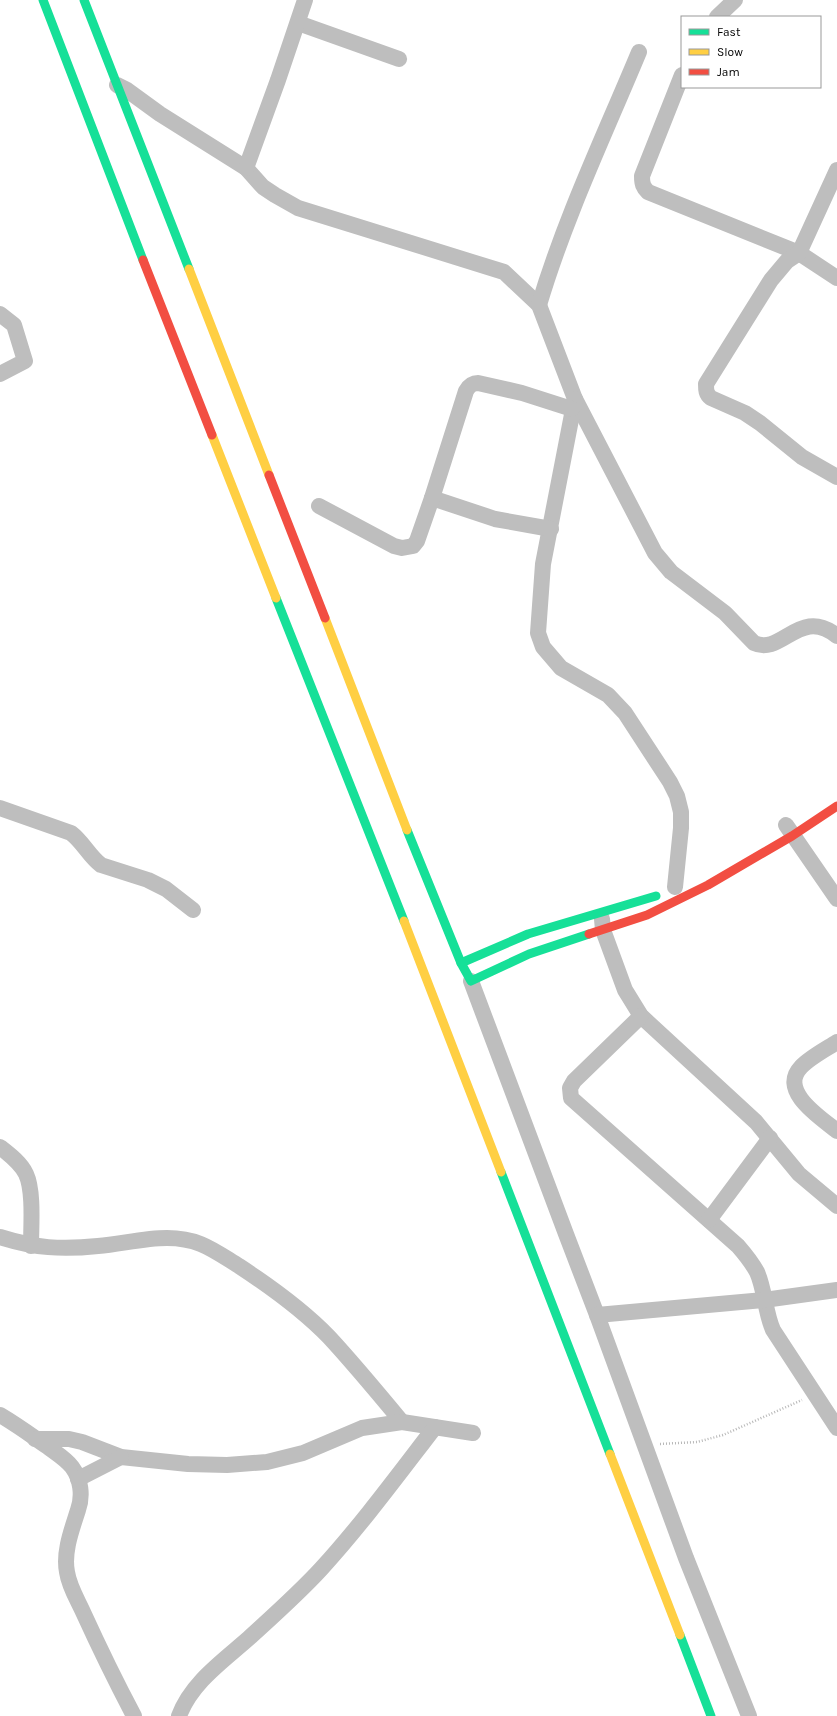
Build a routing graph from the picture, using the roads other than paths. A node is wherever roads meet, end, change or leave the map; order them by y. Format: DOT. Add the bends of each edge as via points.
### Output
graph roads {
  1 [pos="43,0"];
  2 [pos="84,0"];
  3 [pos="305,0"];
  4 [pos="735,0"];
  5 [pos="718,16"];
  6 [pos="298,23"];
  7 [pos="639,52"];
  8 [pos="399,59"];
  9 [pos="681,78"];
  10 [pos="117,85"];
  11 [pos="246,168"];
  12 [pos="837,170"];
  13 [pos="799,253"];
  14 [pos="837,278"];
  15 [pos="540,305"];
  16 [pos="0,314"];
  17 [pos="0,374"];
  18 [pos="574,404"];
  19 [pos="837,477"];
  20 [pos="432,498"];
  21 [pos="319,506"];
  22 [pos="551,529"];
  23 [pos="837,636"];
  24 [pos="837,806"];
  25 [pos="0,808"];
  26 [pos="787,827"];
  27 [pos="678,886"];
  28 [pos="837,899"];
  29 [pos="193,910"];
  30 [pos="601,913"];
  31 [pos="603,930"];
  32 [pos="531,943"];
  33 [pos="461,963"];
  34 [pos="471,982"];
  35 [pos="641,1016"];
  36 [pos="837,1042"];
  37 [pos="837,1131"];
  38 [pos="770,1138"];
  39 [pos="0,1147"];
  40 [pos="837,1206"];
  41 [pos="709,1220"];
  42 [pos="0,1237"];
  43 [pos="31,1246"];
  44 [pos="837,1290"];
  45 [pos="764,1300"];
  46 [pos="598,1315"];
  47 [pos="0,1415"];
  48 [pos="402,1422"];
  49 [pos="435,1427"];
  50 [pos="837,1428"];
  51 [pos="473,1432"];
  52 [pos="36,1439"];
  53 [pos="121,1457"];
  54 [pos="78,1479"];
  55 [pos="134,1716"];
  56 [pos="179,1716"];
  57 [pos="711,1716"];
  58 [pos="749,1716"];
  1 -- 57 [label="street" via="416,951"];
  2 -- 10 [label="street"];
  3 -- 6 [label="street"];
  4 -- 5 [label="street"];
  6 -- 8 [label="street"];
  6 -- 11 [label="street"];
  7 -- 15 [label="street" via="571,213 551,266"];
  9 -- 13 [label="street" via="642,176 644,188 648,192"];
  10 -- 11 [label="street"];
  10 -- 33 [label="street"];
  11 -- 15 [label="street" via="264,187 298,208 504,272"];
  12 -- 13 [label="street"];
  13 -- 14 [label="street"];
  13 -- 19 [label="street" via="786,261 771,280 706,384 706,390 711,398 745,413 802,457"];
  15 -- 18 [label="street"];
  16 -- 17 [label="street" via="14,325 25,361"];
  18 -- 20 [label="street" via="473,383 466,391"];
  18 -- 22 [label="street"];
  18 -- 23 [label="street" via="655,554 671,572 760,646 772,644 808,626 828,629"];
  20 -- 21 [label="street" via="417,541 408,548 394,546"];
  20 -- 22 [label="street" via="495,519"];
  22 -- 27 [label="street" via="540,590 540,640 561,668 608,694 625,712 670,782 681,812"];
  24 -- 26 [label="street"];
  25 -- 29 [label="street" via="71,833 101,865 166,889"];
  26 -- 28 [label="street"];
  26 -- 31 [label="street" via="708,885 647,915"];
  27 -- 30 [label="street" via="654,897"];
  30 -- 31 [label="street"];
  30 -- 32 [label="street"];
  31 -- 32 [label="street"];
  31 -- 35 [label="street" via="625,990"];
  32 -- 33 [label="street"];
  32 -- 34 [label="street"];
  33 -- 34 [label="street"];
  34 -- 46 [label="street"];
  35 -- 38 [label="street" via="756,1122"];
  35 -- 41 [label="street" via="574,1081 570,1088 571,1098"];
  36 -- 37 [label="street" via="801,1067 794,1084 798,1096 805,1105"];
  38 -- 40 [label="street" via="799,1174"];
  38 -- 41 [label="street"];
  39 -- 43 [label="street" via="13,1157 26,1174 31,1196"];
  41 -- 45 [label="street" via="738,1246 750,1261 757,1272"];
  42 -- 43 [label="street"];
  43 -- 48 [label="street" via="54,1249 166,1238 182,1238 206,1245 271,1287 297,1308 329,1337"];
  44 -- 45 [label="street"];
  45 -- 46 [label="street"];
  45 -- 50 [label="street" via="773,1330"];
  46 -- 58 [label="street" via="686,1558"];
  47 -- 52 [label="street"];
  48 -- 49 [label="street"];
  48 -- 53 [label="street" via="362,1428 303,1453 267,1462 196,1464"];
  49 -- 51 [label="street"];
  49 -- 56 [label="street" via="355,1529 320,1569 199,1682 189,1695"];
  52 -- 53 [label="street" via="69,1439"];
  52 -- 54 [label="street" via="72,1466"];
  53 -- 54 [label="street"];
  54 -- 55 [label="street" via="81,1493 66,1555 66,1572 98,1645"];
}
